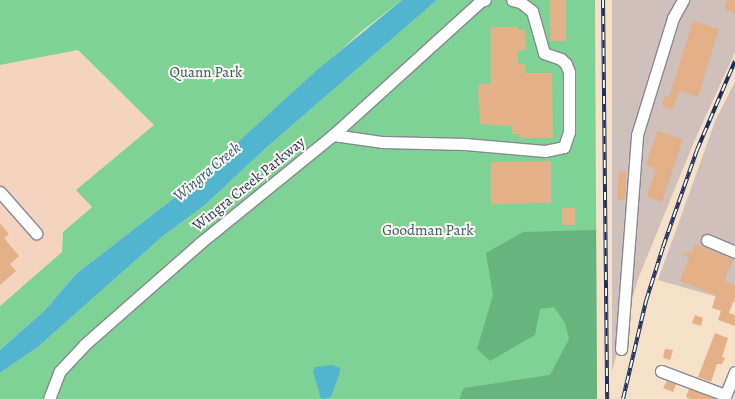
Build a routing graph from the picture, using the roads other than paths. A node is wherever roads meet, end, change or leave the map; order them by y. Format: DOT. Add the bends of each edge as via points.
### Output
graph roads {
  1 [pos="483,0"];
  2 [pos="512,0"];
  3 [pos="683,0"];
  4 [pos="333,135"];
  5 [pos="0,192"];
  6 [pos="36,232"];
  7 [pos="707,240"];
  8 [pos="735,252"];
  9 [pos="621,349"];
  10 [pos="661,371"];
  11 [pos="735,372"];
  12 [pos="727,398"];
  13 [pos="49,399"];
  1 -- 4 [label="street, Wingra Creek Parkway"];
  2 -- 4 [label="street" via="520,2 532,11 544,53 561,59 566,64 570,132 564,147 545,151 465,144 382,142"];
  3 -- 9 [label="street" via="673,18 637,135"];
  4 -- 13 [label="street, Wingra Creek Parkway" via="200,243 84,345 60,371"];
  5 -- 6 [label="street"];
  7 -- 8 [label="street"];
  10 -- 12 [label="street"];
  11 -- 12 [label="street"];
}
